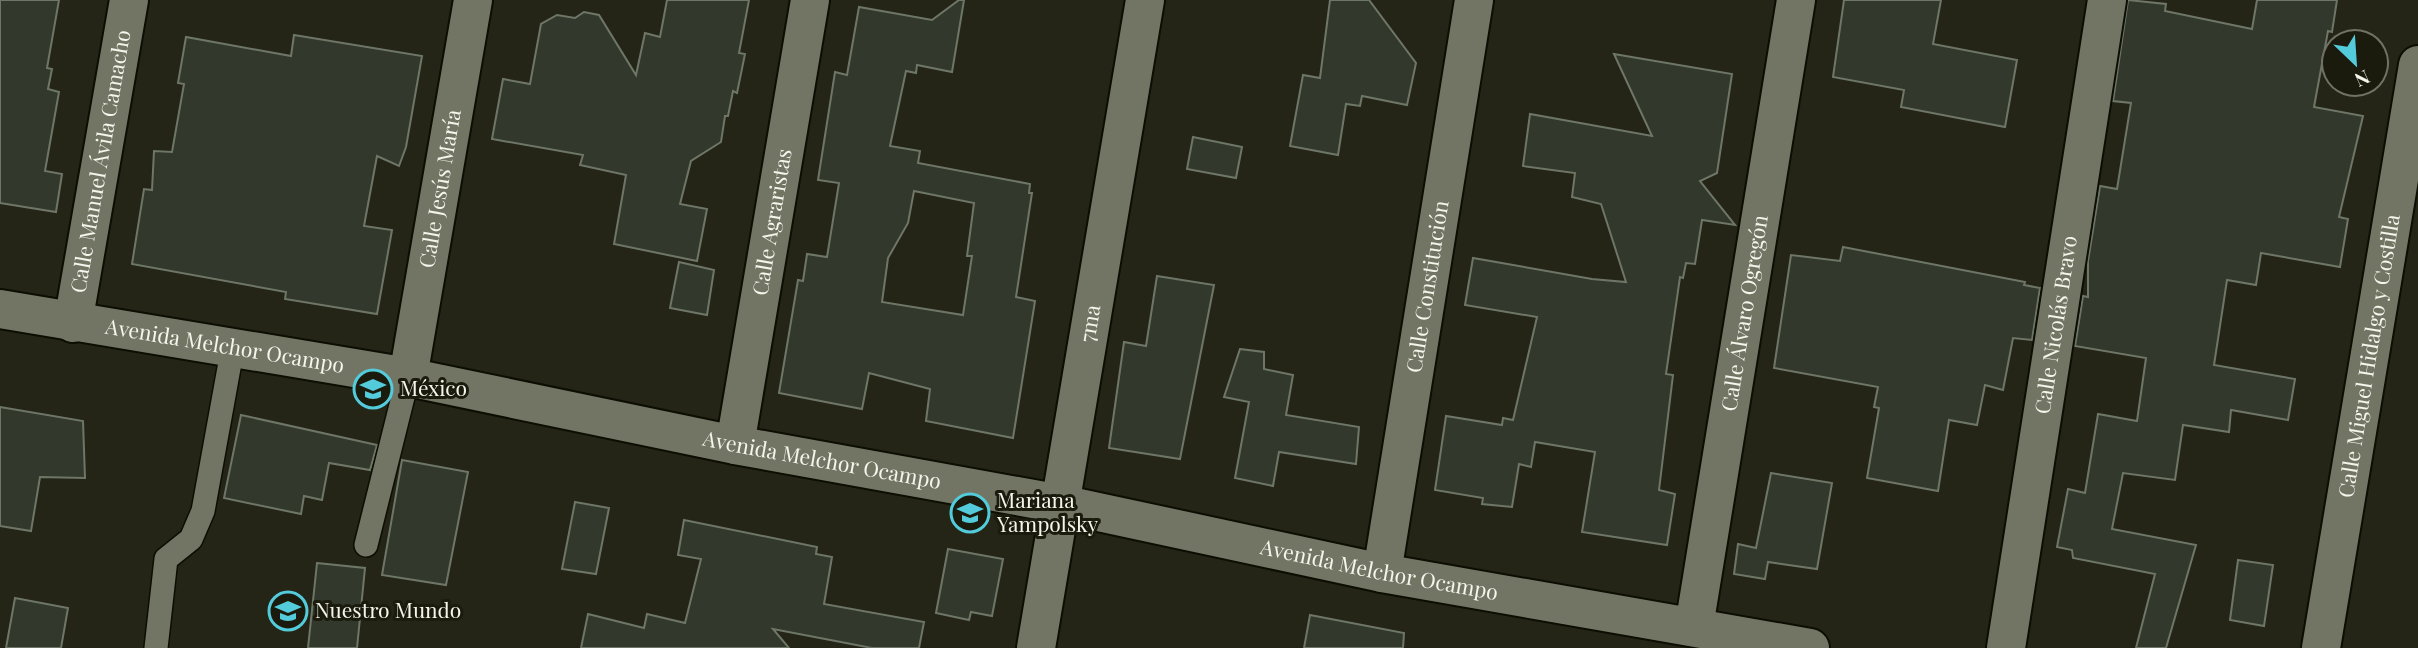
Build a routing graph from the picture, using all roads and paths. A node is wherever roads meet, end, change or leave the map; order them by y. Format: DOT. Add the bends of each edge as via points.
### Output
graph roads {
  1 [pos="129,0"];
  2 [pos="473,0"];
  3 [pos="810,0"];
  4 [pos="1145,0"];
  5 [pos="1474,0"];
  6 [pos="1796,0"];
  7 [pos="2107,0"];
  8 [pos="2418,65"];
  9 [pos="0,309"];
  10 [pos="73,323"];
  11 [pos="233,346"];
  12 [pos="408,377"];
  13 [pos="735,445"];
  14 [pos="1061,504"];
  15 [pos="366,545"];
  16 [pos="1382,573"];
  17 [pos="1693,637"];
  18 [pos="156,648"];
  19 [pos="1036,648"];
  20 [pos="1810,648"];
  21 [pos="2006,648"];
  22 [pos="2321,648"];
  1 -- 10 [label="street, Calle Manuel Ávila Camacho"];
  2 -- 12 [label="street, Calle Jesús María"];
  3 -- 13 [label="street, Calle Agraristas"];
  4 -- 14 [label="street, 7ma"];
  5 -- 16 [label="street, Calle Constitución"];
  6 -- 17 [label="street, Calle Álvaro Ogregón"];
  7 -- 21 [label="street, Calle Nicolás Bravo"];
  8 -- 22 [label="street, Calle Miguel Hidalgo y Costilla"];
  9 -- 10 [label="street, Avenida Melchor Ocampo"];
  10 -- 11 [label="street, Avenida Melchor Ocampo"];
  11 -- 12 [label="street, Avenida Melchor Ocampo"];
  11 -- 18 [label="lane" via="203,511 191,539 166,559"];
  12 -- 13 [label="street, Avenida Melchor Ocampo"];
  12 -- 15 [label="lane"];
  13 -- 14 [label="street, Avenida Melchor Ocampo"];
  14 -- 16 [label="street, Avenida Melchor Ocampo"];
  14 -- 19 [label="street, 7ma"];
  16 -- 17 [label="street, Avenida Melchor Ocampo"];
  17 -- 20 [label="street, Avenida Melchor Ocampo"];
}
